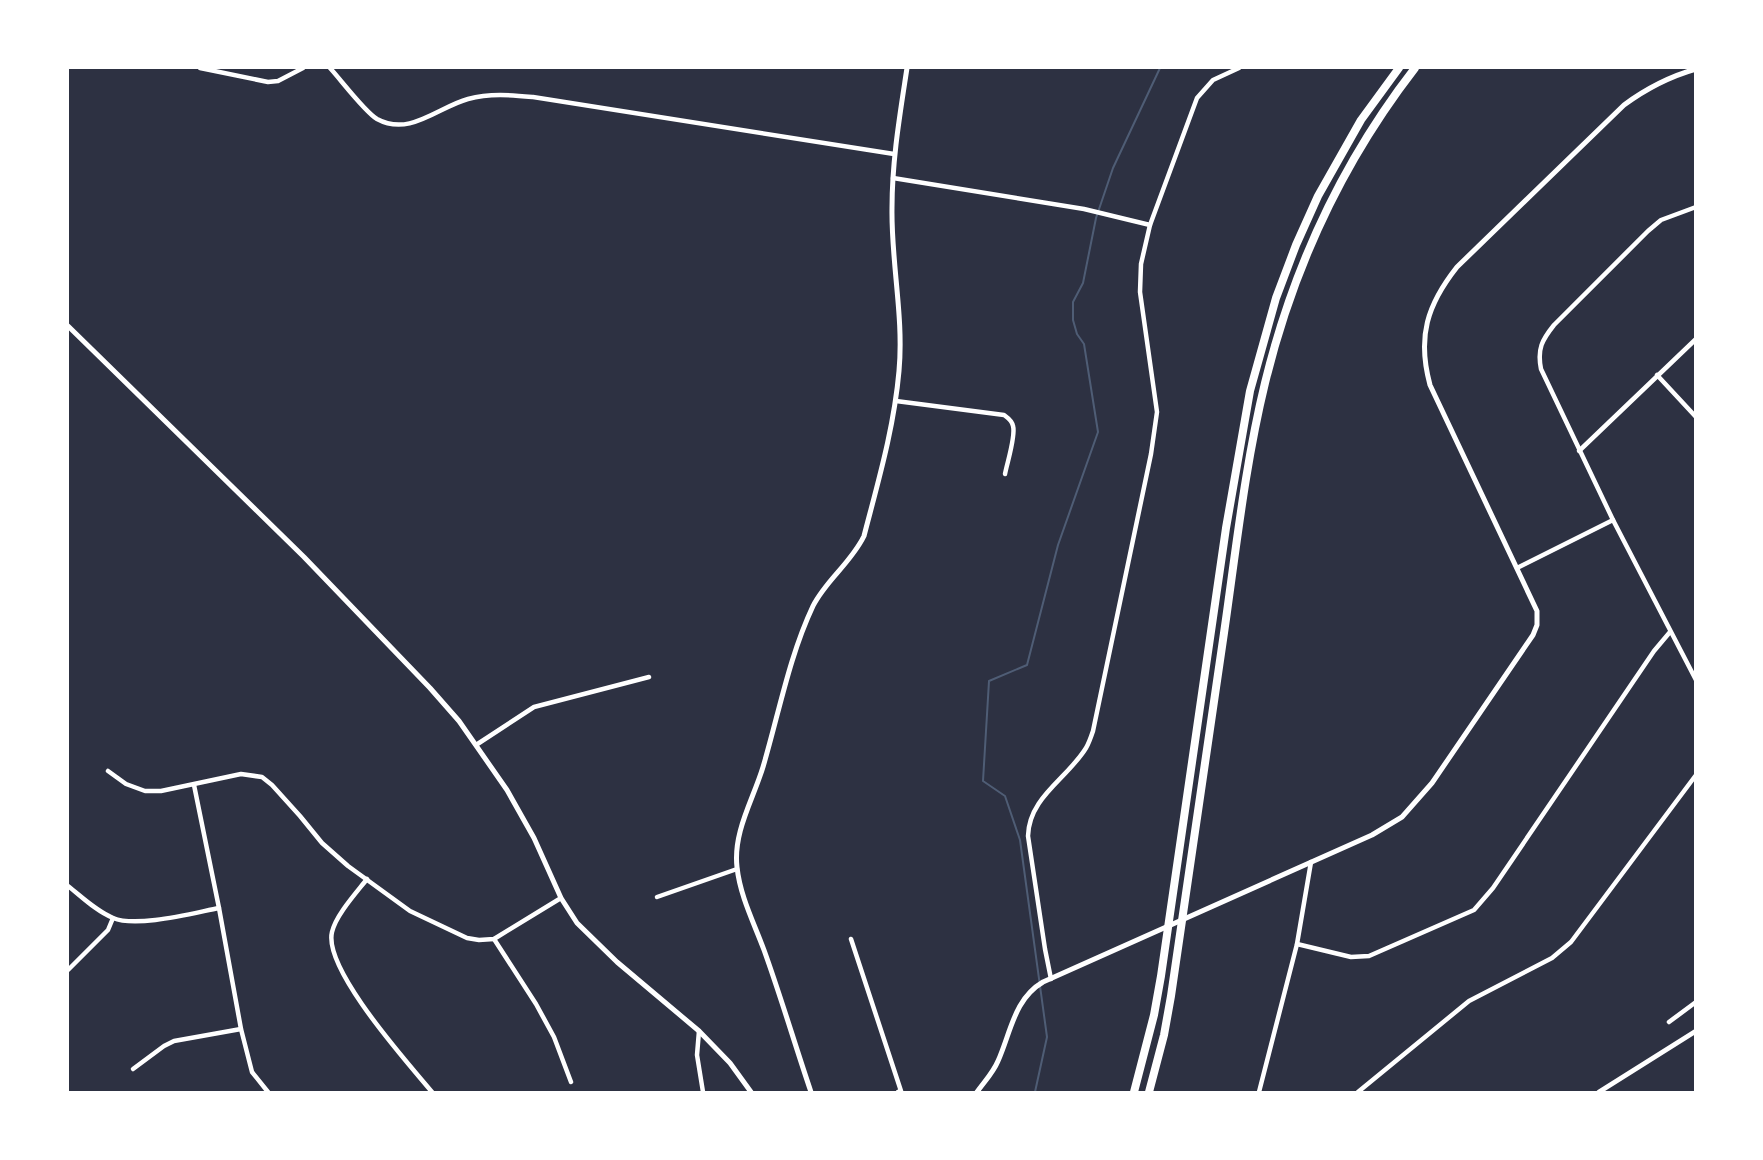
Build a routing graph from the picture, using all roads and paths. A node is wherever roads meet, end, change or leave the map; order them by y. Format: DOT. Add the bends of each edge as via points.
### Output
graph roads {
  1 [pos="200,68"];
  2 [pos="303,68"];
  3 [pos="330,68"];
  4 [pos="905,68"];
  5 [pos="1239,68"];
  6 [pos="1399,68"];
  7 [pos="1415,68"];
  8 [pos="1695,69"];
  9 [pos="894,154"];
  10 [pos="893,178"];
  11 [pos="1695,207"];
  12 [pos="1150,225"];
  13 [pos="68,326"];
  14 [pos="1695,339"];
  15 [pos="1657,375"];
  16 [pos="896,401"];
  17 [pos="1695,417"];
  18 [pos="1580,451"];
  19 [pos="1005,474"];
  20 [pos="1613,520"];
  21 [pos="1517,568"];
  22 [pos="1670,632"];
  23 [pos="649,677"];
  24 [pos="1695,680"];
  25 [pos="476,745"];
  26 [pos="108,771"];
  27 [pos="1695,775"];
  28 [pos="194,785"];
  29 [pos="1311,862"];
  30 [pos="737,869"];
  31 [pos="367,879"];
  32 [pos="68,886"];
  33 [pos="657,897"];
  34 [pos="561,898"];
  35 [pos="219,908"];
  36 [pos="114,918"];
  37 [pos="494,939"];
  38 [pos="851,939"];
  39 [pos="1297,944"];
  40 [pos="68,970"];
  41 [pos="1051,979"];
  42 [pos="1695,1002"];
  43 [pos="1669,1022"];
  44 [pos="241,1029"];
  45 [pos="699,1031"];
  46 [pos="1695,1031"];
  47 [pos="133,1069"];
  48 [pos="571,1082"];
  49 [pos="268,1092"];
  50 [pos="432,1092"];
  51 [pos="703,1092"];
  52 [pos="751,1092"];
  53 [pos="811,1092"];
  54 [pos="898,1092"];
  55 [pos="977,1092"];
  56 [pos="1134,1092"];
  57 [pos="1149,1092"];
  58 [pos="1259,1092"];
  59 [pos="1358,1092"];
  60 [pos="1599,1092"];
  1 -- 2 [label="street" via="268,82"];
  3 -- 9 [label="street" via="367,111 390,124 411,124 489,94 533,96"];
  4 -- 9 [label="street"];
  5 -- 12 [label="street" via="1213,80 1197,98"];
  6 -- 56 [label="highway" via="1361,120 1318,196 1296,245 1263,340 1226,528 1154,1016"];
  7 -- 57 [label="highway" via="1371,129 1341,180 1309,245 1272,355 1253,440 1164,1035"];
  8 -- 21 [label="street" via="1647,88 1624,105 1457,267 1432,306 1423,354 1430,385"];
  9 -- 10 [label="street"];
  10 -- 12 [label="street" via="1084,209"];
  10 -- 16 [label="street" via="899,322"];
  11 -- 18 [label="street" via="1661,220 1648,231 1542,340 1541,369"];
  12 -- 41 [label="street" via="1141,264 1140,292 1156,412 1151,454 1093,731 1086,749 1035,807 1029,825"];
  13 -- 25 [label="street" via="304,556 430,688"];
  14 -- 15 [label="street"];
  15 -- 17 [label="street"];
  15 -- 18 [label="street"];
  16 -- 19 [label="street" via="1008,418 1014,430"];
  16 -- 30 [label="street" via="864,536 857,551 816,601 801,632 762,769 740,830"];
  18 -- 20 [label="street"];
  20 -- 21 [label="street"];
  20 -- 22 [label="street"];
  21 -- 29 [label="street" via="1537,611 1533,635 1432,783 1402,817"];
  22 -- 24 [label="street"];
  22 -- 39 [label="street" via="1480,905 1369,956 1351,957"];
  23 -- 25 [label="street" via="534,707"];
  25 -- 34 [label="street" via="519,809"];
  26 -- 28 [label="street" via="126,784 146,791"];
  27 -- 59 [label="street" via="1571,942 1552,958 1469,1000"];
  28 -- 31 [label="street" via="241,774 262,777 322,843"];
  28 -- 35 [label="street"];
  29 -- 39 [label="street"];
  29 -- 41 [label="street"];
  30 -- 33 [label="street"];
  30 -- 53 [label="street"];
  31 -- 37 [label="street" via="411,911 449,931 479,940"];
  31 -- 50 [label="street" via="337,920 332,932 333,949 362,1007"];
  32 -- 36 [label="street"];
  34 -- 37 [label="street"];
  34 -- 45 [label="street" via="588,936"];
  35 -- 36 [label="street" via="142,922"];
  35 -- 44 [label="street"];
  36 -- 40 [label="street" via="108,930"];
  37 -- 48 [label="street" via="554,1037"];
  38 -- 54 [label="street" via="901,1091"];
  39 -- 58 [label="street"];
  41 -- 55 [label="street" via="1035,987 1022,1001 997,1064"];
  42 -- 43 [label="street"];
  44 -- 47 [label="street" via="174,1041"];
  44 -- 49 [label="street" via="252,1072"];
  45 -- 51 [label="street" via="697,1055"];
  45 -- 52 [label="street"];
  46 -- 60 [label="street"];
}
